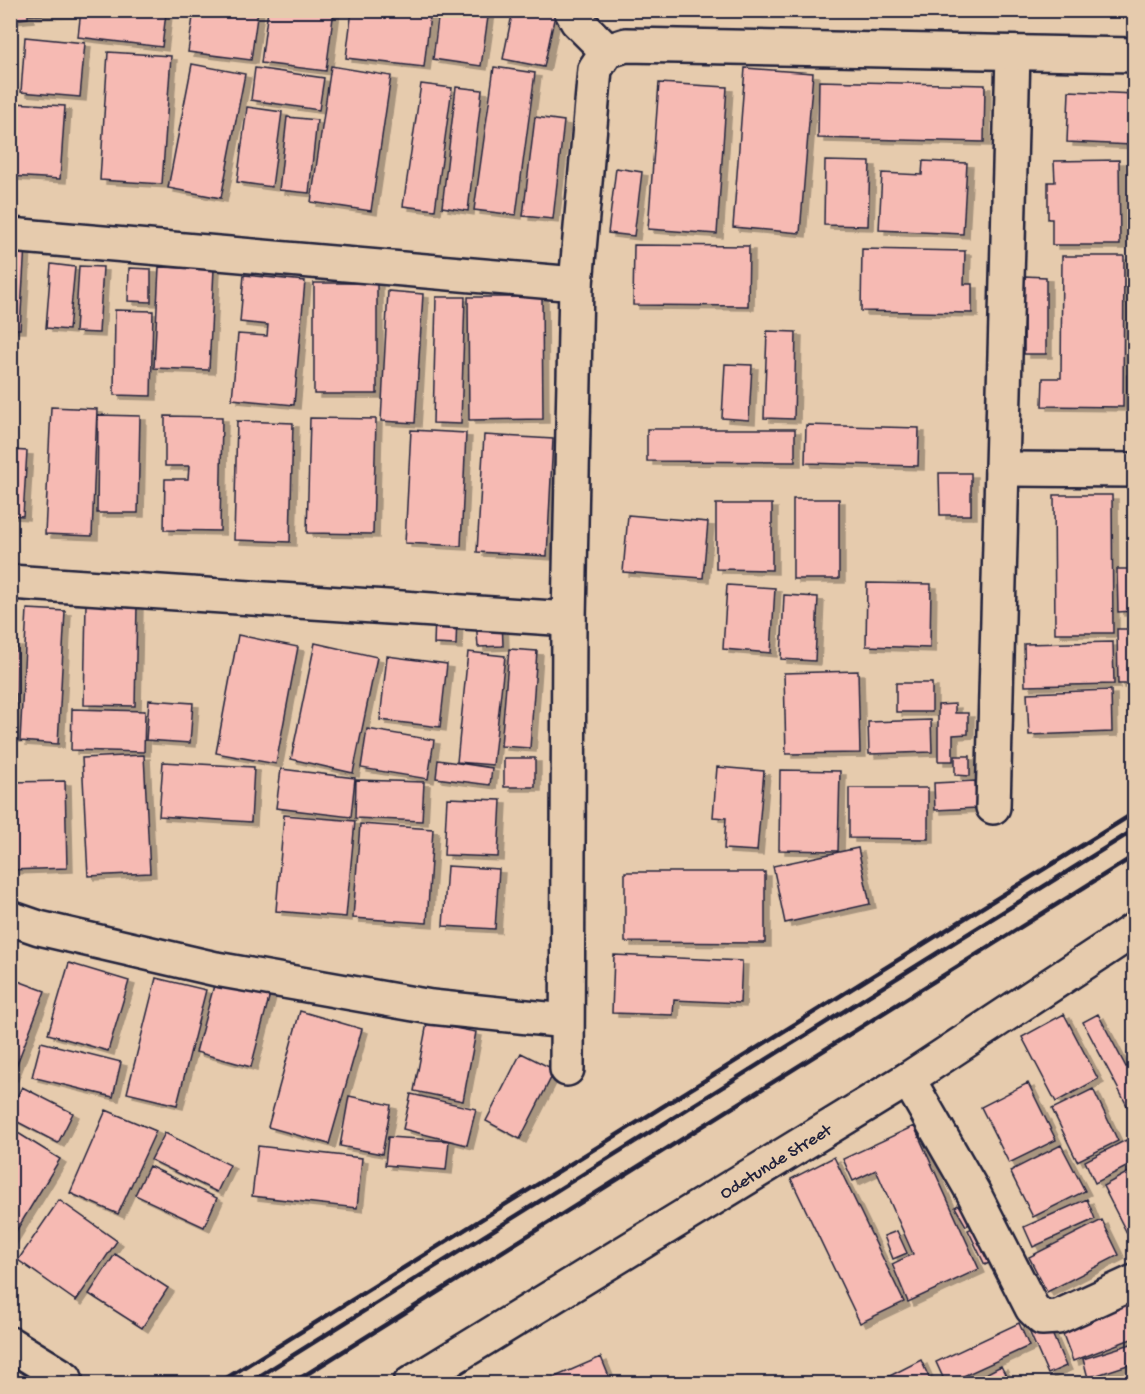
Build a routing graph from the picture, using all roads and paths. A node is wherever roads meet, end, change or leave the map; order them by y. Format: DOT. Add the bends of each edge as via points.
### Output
graph roads {
  1 [pos="571,10"];
  2 [pos="607,51"];
  3 [pos="1013,53"];
  4 [pos="1134,55"];
  5 [pos="10,236"];
  6 [pos="576,284"];
  7 [pos="1002,469"];
  8 [pos="1134,470"];
  9 [pos="10,582"];
  10 [pos="569,619"];
  11 [pos="993,807"];
  12 [pos="10,918"];
  13 [pos="1134,930"];
  14 [pos="566,1021"];
  15 [pos="567,1069"];
  16 [pos="908,1079"];
  17 [pos="1134,1282"];
  18 [pos="10,1344"];
  19 [pos="65,1378"];
  20 [pos="410,1383"];
  1 -- 2 [label="street"];
  2 -- 3 [label="street" via="626,45"];
  2 -- 6 [label="street" via="595,69"];
  3 -- 4 [label="street"];
  3 -- 7 [label="street"];
  5 -- 6 [label="street"];
  6 -- 10 [label="street"];
  7 -- 8 [label="street"];
  7 -- 11 [label="street"];
  9 -- 10 [label="street"];
  10 -- 14 [label="street"];
  12 -- 14 [label="street" via="216,969 431,1007"];
  13 -- 16 [label="street, Odetunde Street"];
  14 -- 15 [label="street"];
  16 -- 17 [label="street" via="973,1192 1032,1308 1042,1318 1058,1317"];
  16 -- 20 [label="street, Odetunde Street"];
  18 -- 19 [label="street"];
}
